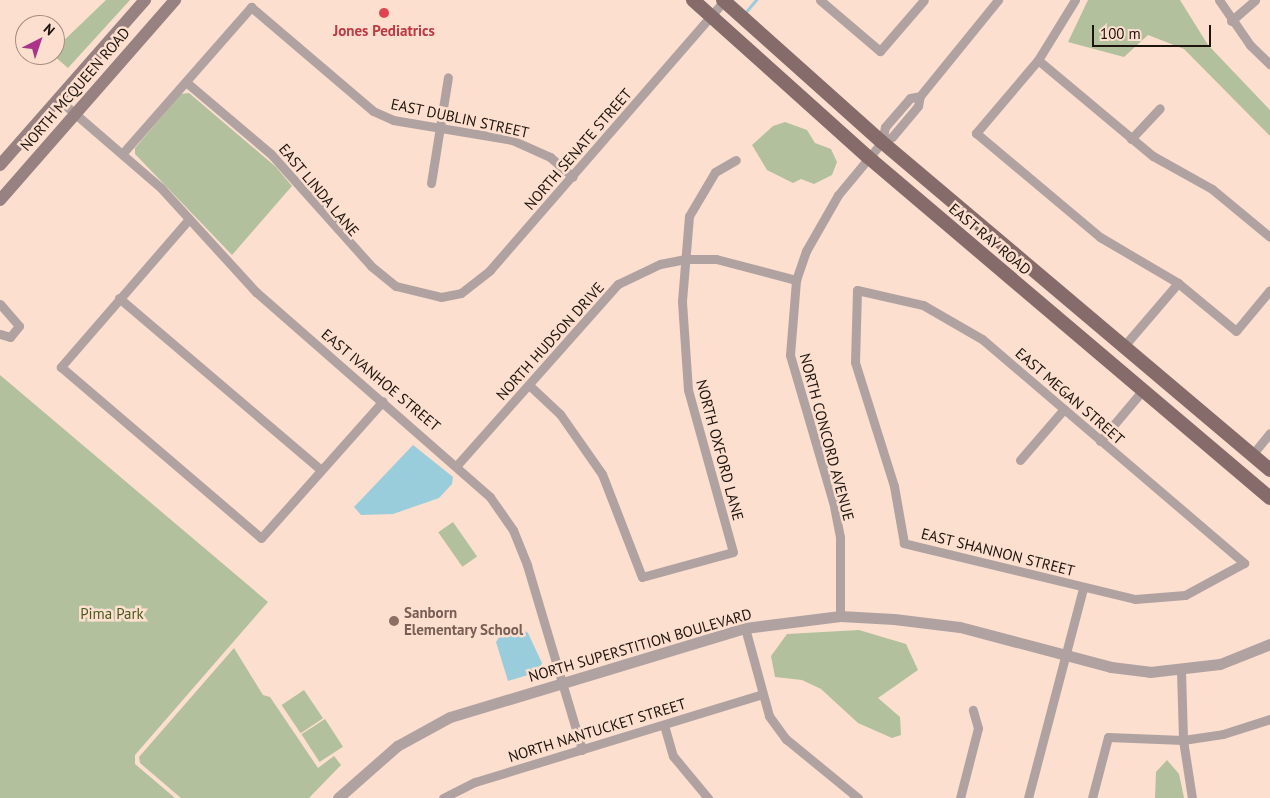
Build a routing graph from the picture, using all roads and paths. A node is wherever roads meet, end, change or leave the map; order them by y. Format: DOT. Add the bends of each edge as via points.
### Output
graph roads {
  1 [pos="145,0"];
  2 [pos="175,0"];
  3 [pos="693,0"];
  4 [pos="724,0"];
  5 [pos="820,0"];
  6 [pos="924,0"];
  7 [pos="998,0"];
  8 [pos="1219,0"];
  9 [pos="1254,0"];
  10 [pos="1074,1"];
  11 [pos="712,16"];
  12 [pos="1231,21"];
  13 [pos="1038,60"];
  14 [pos="1270,64"];
  15 [pos="448,77"];
  16 [pos="186,82"];
  17 [pos="58,99"];
  18 [pos="1160,108"];
  19 [pos="75,113"];
  20 [pos="440,129"];
  21 [pos="1132,139"];
  22 [pos="882,142"];
  23 [pos="122,154"];
  24 [pos="868,157"];
  25 [pos="736,160"];
  26 [pos="0,165"];
  27 [pos="573,177"];
  28 [pos="431,183"];
  29 [pos="0,200"];
  30 [pos="189,219"];
  31 [pos="1270,237"];
  32 [pos="686,259"];
  33 [pos="796,280"];
  34 [pos="1178,283"];
  35 [pos="857,290"];
  36 [pos="1270,290"];
  37 [pos="441,297"];
  38 [pos="119,298"];
  39 [pos="0,304"];
  40 [pos="0,334"];
  41 [pos="1124,346"];
  42 [pos="529,385"];
  43 [pos="1143,390"];
  44 [pos="383,401"];
  45 [pos="1064,409"];
  46 [pos="1270,433"];
  47 [pos="1100,441"];
  48 [pos="1252,455"];
  49 [pos="1020,460"];
  50 [pos="458,464"];
  51 [pos="321,470"];
  52 [pos="1270,470"];
  53 [pos="1270,498"];
  54 [pos="1244,563"];
  55 [pos="1084,588"];
  56 [pos="840,616"];
  57 [pos="745,628"];
  58 [pos="1270,644"];
  59 [pos="1063,655"];
  60 [pos="1181,671"];
  61 [pos="562,683"];
  62 [pos="762,694"];
  63 [pos="973,710"];
  64 [pos="1270,719"];
  65 [pos="664,725"];
  66 [pos="1183,740"];
  67 [pos="582,750"];
  68 [pos="703,796"];
  69 [pos="338,798"];
  70 [pos="443,798"];
  71 [pos="858,798"];
  72 [pos="960,798"];
  73 [pos="1028,798"];
  74 [pos="1092,798"];
  75 [pos="1192,798"];
  1 -- 17 [label="main road, NORTH MCQUEEN ROAD"];
  2 -- 19 [label="main road, NORTH MCQUEEN ROAD"];
  3 -- 11 [label="main road, EAST RAY ROAD"];
  4 -- 11 [label="street, NORTH SENATE STREET"];
  4 -- 22 [label="main road, EAST RAY ROAD"];
  5 -- 6 [label="street" via="880,51"];
  7 -- 22 [label="street, NORTH CONCORD AVENUE" via="920,96 910,98 883,130"];
  8 -- 12 [label="street"];
  9 -- 12 [label="street"];
  10 -- 13 [label="street"];
  11 -- 24 [label="main road, EAST RAY ROAD"];
  11 -- 27 [label="street, NORTH SENATE STREET"];
  12 -- 14 [label="street"];
  13 -- 21 [label="street"];
  13 -- 34 [label="street" via="976,133 1100,237"];
  15 -- 20 [label="street"];
  16 -- 20 [label="street, EAST DUBLIN STREET" via="251,7 373,111"];
  16 -- 23 [label="street"];
  16 -- 37 [label="street, EAST LINDA LANE" via="271,154 370,266 396,286"];
  17 -- 19 [label="street, EAST IVANHOE STREET"];
  17 -- 26 [label="main road, NORTH MCQUEEN ROAD"];
  18 -- 21 [label="street"];
  19 -- 23 [label="street, EAST IVANHOE STREET"];
  19 -- 29 [label="main road, NORTH MCQUEEN ROAD"];
  20 -- 27 [label="street, EAST DUBLIN STREET" via="530,146"];
  20 -- 28 [label="street"];
  21 -- 31 [label="street" via="1212,190"];
  22 -- 24 [label="street, NORTH CONCORD AVENUE"];
  22 -- 41 [label="main road, EAST RAY ROAD"];
  23 -- 30 [label="street, EAST IVANHOE STREET"];
  24 -- 33 [label="street, NORTH CONCORD AVENUE" via="816,230"];
  24 -- 43 [label="main road, EAST RAY ROAD"];
  25 -- 32 [label="street, NORTH OXFORD LANE" via="715,172 699,195 689,216"];
  27 -- 37 [label="street, NORTH SENATE STREET" via="476,284"];
  30 -- 38 [label="street"];
  30 -- 44 [label="street, EAST IVANHOE STREET" via="256,292"];
  32 -- 33 [label="street, NORTH HUDSON DRIVE" via="716,259"];
  32 -- 42 [label="street, NORTH HUDSON DRIVE" via="660,264 618,284"];
  32 -- 42 [label="street, NORTH OXFORD LANE" via="682,330 688,390 733,552 642,577 602,474 560,414"];
  33 -- 56 [label="street, NORTH CONCORD AVENUE" via="790,355 833,502 840,537"];
  34 -- 36 [label="street" via="1236,331"];
  34 -- 41 [label="street"];
  35 -- 45 [label="street, EAST MEGAN STREET" via="923,305 952,318"];
  35 -- 55 [label="street, EAST SHANNON STREET" via="855,362 894,486 904,543"];
  38 -- 51 [label="street"];
  38 -- 51 [label="street" via="61,367 261,538"];
  39 -- 40 [label="street" via="19,326 10,337"];
  41 -- 48 [label="main road, EAST RAY ROAD"];
  42 -- 50 [label="street, NORTH HUDSON DRIVE"];
  43 -- 47 [label="street"];
  43 -- 53 [label="main road, EAST RAY ROAD"];
  44 -- 50 [label="street, EAST IVANHOE STREET"];
  44 -- 51 [label="street"];
  45 -- 47 [label="street, EAST MEGAN STREET"];
  45 -- 49 [label="street"];
  46 -- 48 [label="street"];
  47 -- 54 [label="street, EAST MEGAN STREET"];
  48 -- 52 [label="main road, EAST RAY ROAD"];
  50 -- 61 [label="street, EAST IVANHOE STREET" via="490,497 513,530"];
  54 -- 55 [label="street, EAST SHANNON STREET" via="1209,585 1166,600 1135,599"];
  55 -- 59 [label="street"];
  56 -- 57 [label="street, NORTH SUPERSTITION BOULEVARD"];
  56 -- 59 [label="street, NORTH SUPERSTITION BOULEVARD" via="960,627"];
  57 -- 61 [label="street, NORTH SUPERSTITION BOULEVARD"];
  57 -- 62 [label="street"];
  58 -- 60 [label="street, NORTH SUPERSTITION BOULEVARD" via="1220,664"];
  59 -- 60 [label="street, NORTH SUPERSTITION BOULEVARD" via="1130,670"];
  59 -- 73 [label="street"];
  60 -- 66 [label="street"];
  61 -- 67 [label="street, EAST IVANHOE STREET"];
  61 -- 69 [label="street, NORTH SUPERSTITION BOULEVARD" via="422,730"];
  62 -- 65 [label="street, NORTH NANTUCKET STREET"];
  62 -- 71 [label="street" via="769,716 786,739"];
  63 -- 72 [label="street" via="978,728"];
  64 -- 66 [label="street" via="1224,734"];
  65 -- 67 [label="street, NORTH NANTUCKET STREET"];
  65 -- 68 [label="street" via="673,756"];
  66 -- 74 [label="street" via="1108,737"];
  66 -- 75 [label="street"];
  67 -- 70 [label="street, NORTH NANTUCKET STREET" via="474,782"];
}
